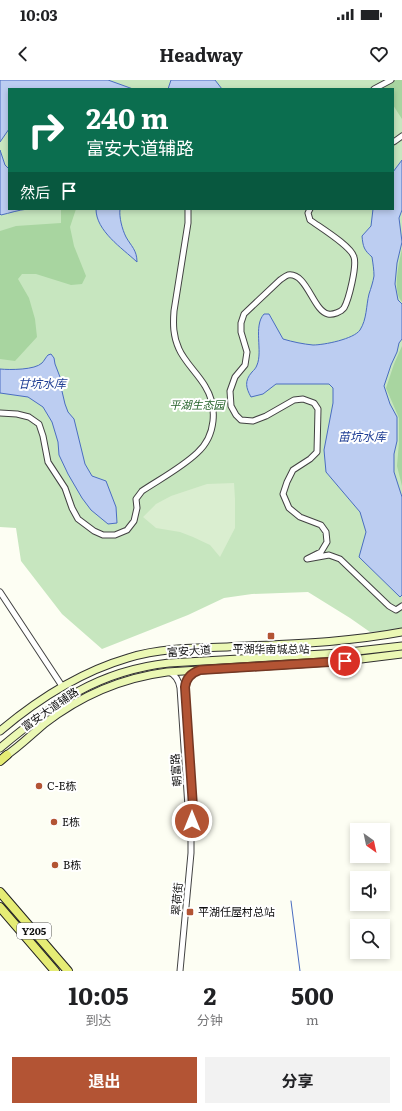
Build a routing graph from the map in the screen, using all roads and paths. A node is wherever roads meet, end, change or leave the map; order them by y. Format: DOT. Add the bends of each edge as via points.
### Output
graph roads {
  1 [pos="391,80"];
  2 [pos="376,88"];
  3 [pos="402,136"];
  4 [pos="394,142"];
  5 [pos="188,210"];
  6 [pos="310,210"];
  7 [pos="0,413"];
  8 [pos="0,592"];
  9 [pos="402,606"];
  10 [pos="402,632"];
  11 [pos="402,646"];
  12 [pos="402,654"];
  13 [pos="196,662"];
  14 [pos="243,667"];
  15 [pos="200,670"];
  16 [pos="167,672"];
  17 [pos="62,686"];
  18 [pos="0,731"];
  19 [pos="0,748"];
  20 [pos="2,758"];
  21 [pos="191,828"];
  22 [pos="0,892"];
  23 [pos="0,907"];
  24 [pos="55,971"];
  25 [pos="68,971"];
  26 [pos="180,971"];
  1 -- 2 [label="street"];
  3 -- 4 [label="street"];
  5 -- 7 [label="street" via="173,322 174,336 179,350 207,389 213,409 212,430 198,452 142,491 136,499 134,521 127,530 115,535 103,535 78,519 65,488 48,462 39,424 29,417"];
  6 -- 9 [label="street" via="310,220 348,248 355,258 354,277 343,309 336,314 328,314 322,311 302,281 293,275 287,275 280,280 244,314 241,332 247,352 245,365 235,377 230,391 231,406 241,420 253,420 266,416 294,400 304,399 314,403 318,410 317,452 294,470 284,494 289,508 300,517 321,526 326,532 327,542 321,552 307,559 328,555 340,559 389,606 396,610"];
  8 -- 17 [label="street"];
  10 -- 17 [label="main road, 富安大道" via="335,641 159,651 108,664"];
  11 -- 13 [label="main road, 富安大道" via="340,653"];
  12 -- 14 [label="main road, 富安大道辅路" via="360,660"];
  13 -- 14 [label="main road"];
  13 -- 19 [label="main road, 富安大道" via="144,666 95,682 47,711"];
  14 -- 15 [label="main road, 富安大道辅路"];
  15 -- 16 [label="main road, 富安大道辅路"];
  15 -- 21 [label="street, 朝富路" via="190,675 185,687 193,807"];
  16 -- 20 [label="main road, 富安大道辅路" via="130,679 84,698 53,718"];
  16 -- 21 [label="street, 朝富路" via="176,676 180,688"];
  17 -- 18 [label="main road, 富安大道"];
  21 -- 26 [label="street, 翠荷街"];
  22 -- 25 [label="main road, Y205"];
  23 -- 24 [label="main road, Y205"];
}
